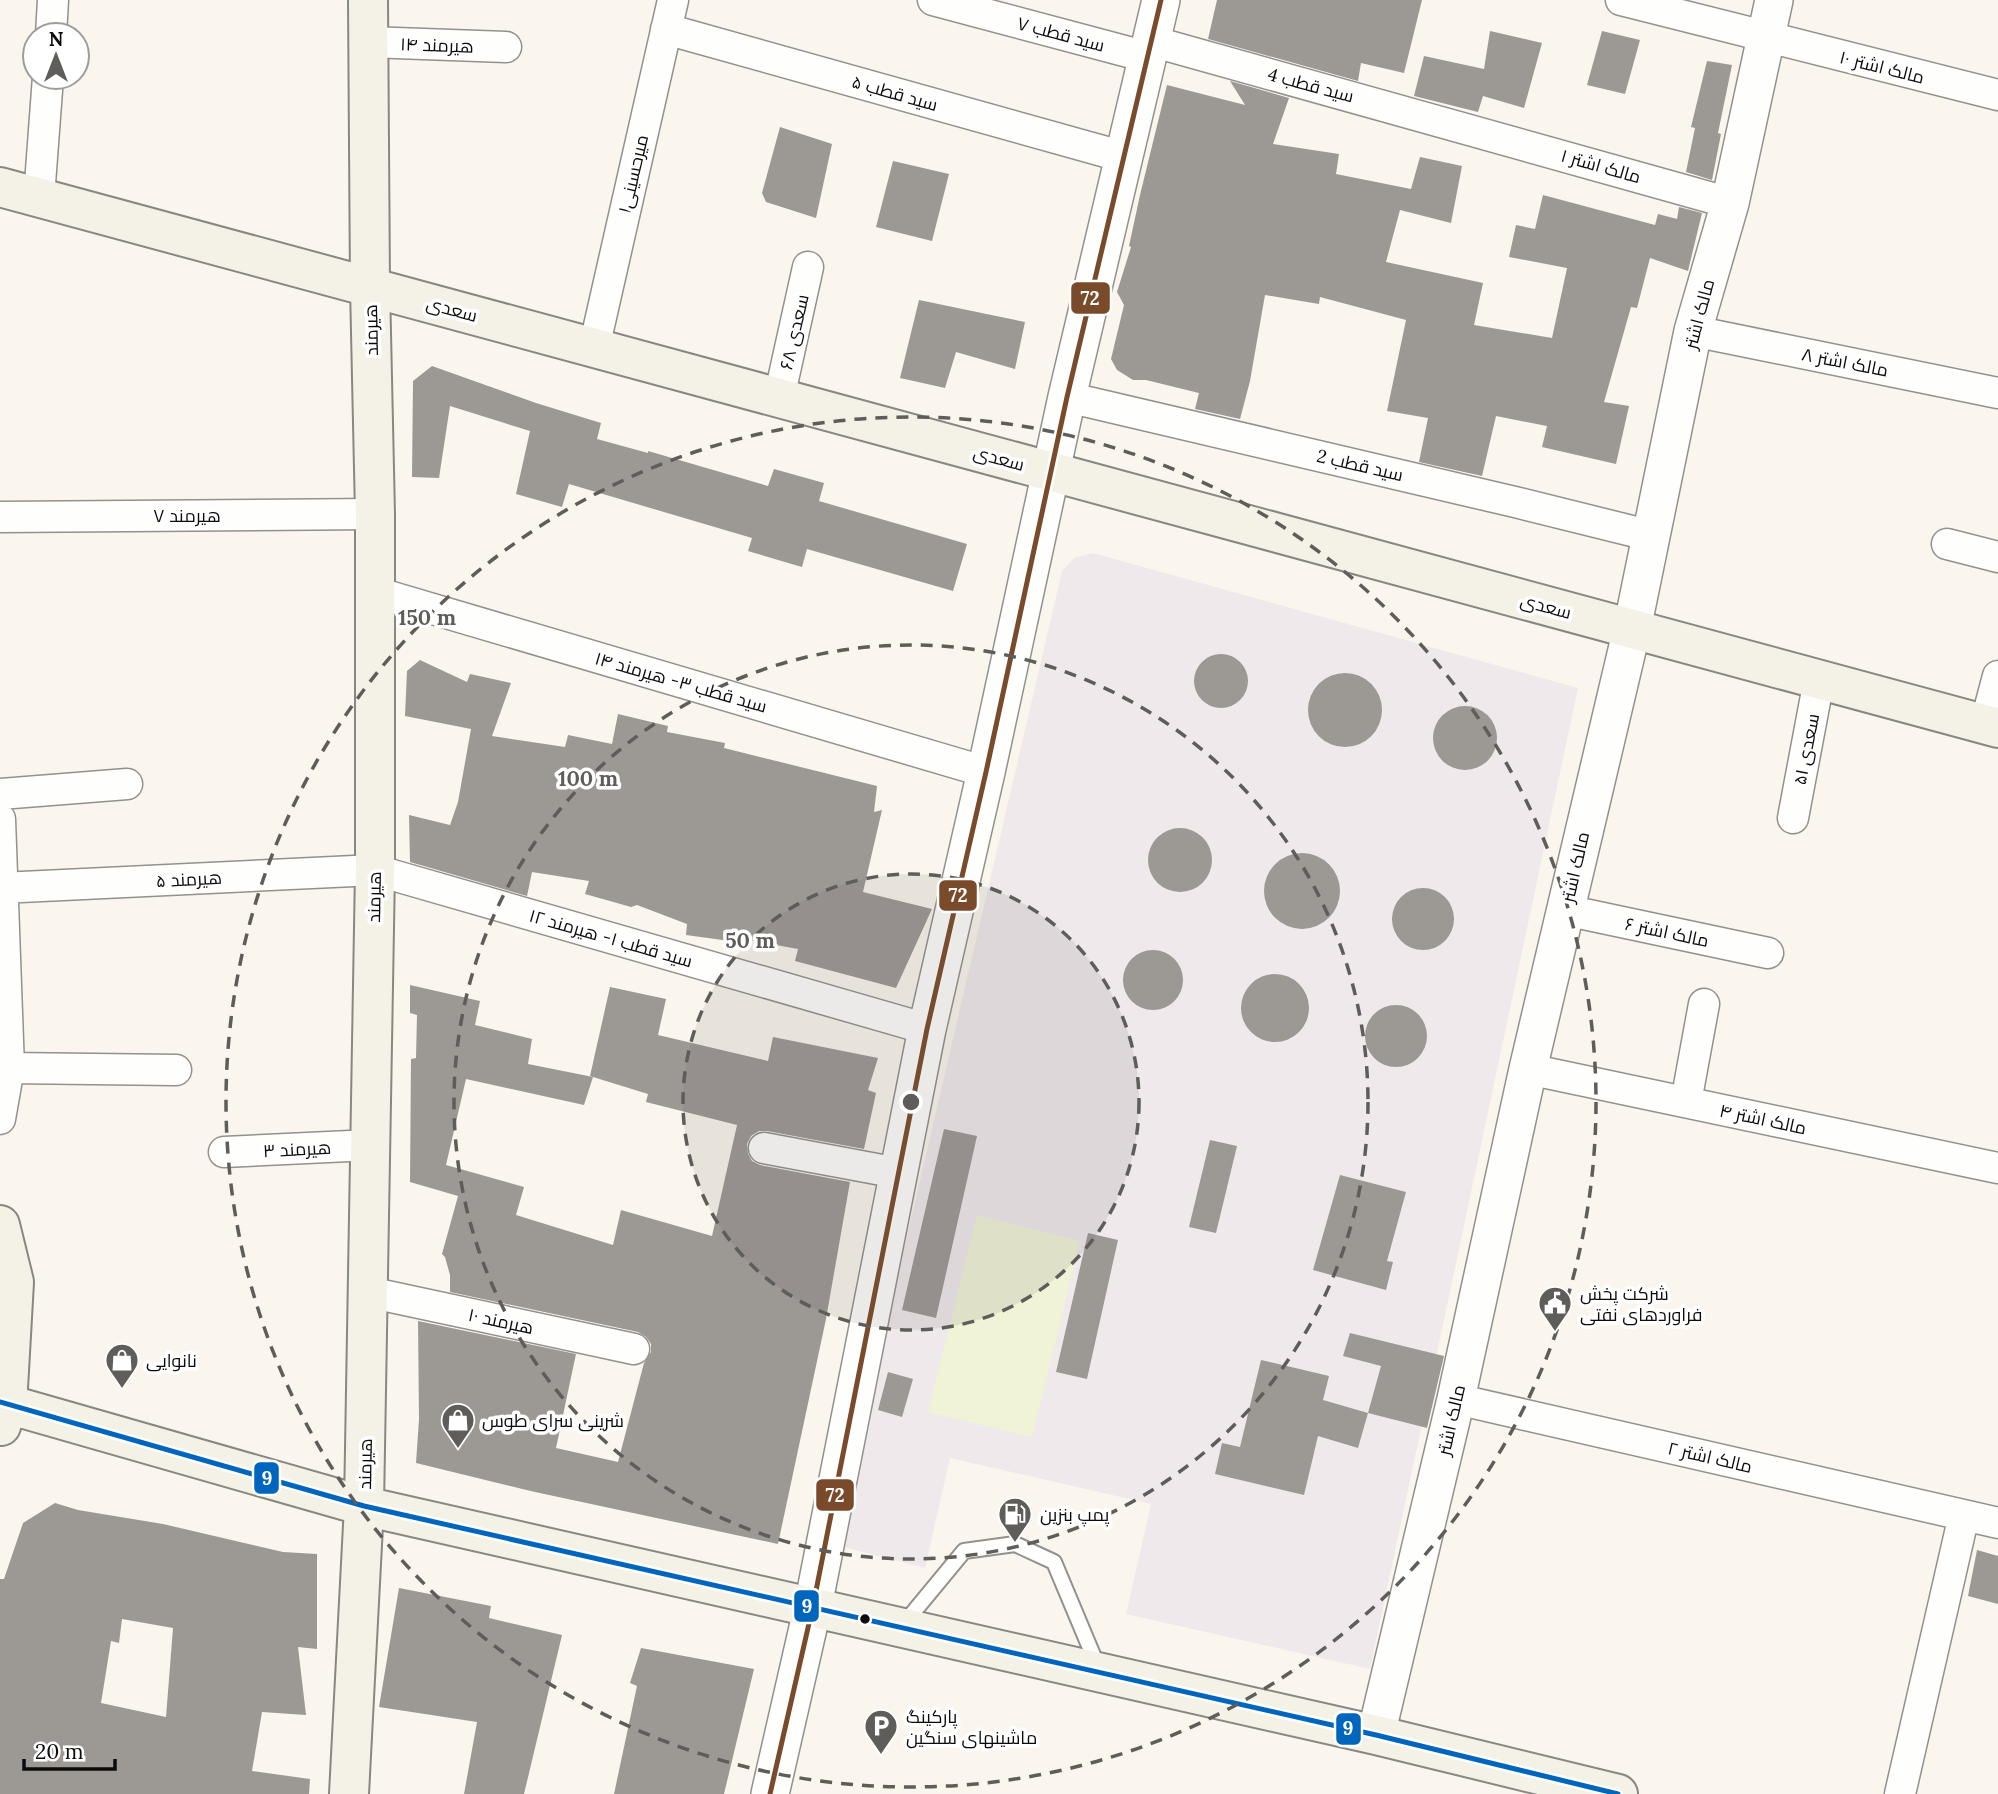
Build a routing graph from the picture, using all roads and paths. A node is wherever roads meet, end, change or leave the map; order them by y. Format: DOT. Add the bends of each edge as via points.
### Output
graph roads {
  1 [pos="53,0"];
  2 [pos="368,0"];
  3 [pos="673,0"];
  4 [pos="933,0"];
  5 [pos="1161,0"];
  6 [pos="1620,0"];
  7 [pos="1774,0"];
  8 [pos="52,21"];
  9 [pos="666,29"];
  10 [pos="1766,38"];
  11 [pos="368,42"];
  12 [pos="506,47"];
  13 [pos="1149,49"];
  14 [pos="47,91"];
  15 [pos="1998,95"];
  16 [pos="1472,130"];
  17 [pos="1124,157"];
  18 [pos="0,187"];
  19 [pos="39,197"];
  20 [pos="1730,203"];
  21 [pos="808,267"];
  22 [pos="370,287"];
  23 [pos="1693,331"];
  24 [pos="594,348"];
  25 [pos="1998,393"];
  26 [pos="1067,397"];
  27 [pos="779,398"];
  28 [pos="1050,472"];
  29 [pos="374,514"];
  30 [pos="0,517"];
  31 [pos="1652,536"];
  32 [pos="1947,544"];
  33 [pos="1998,557"];
  34 [pos="375,592"];
  35 [pos="1632,629"];
  36 [pos="1998,676"];
  37 [pos="1819,680"];
  38 [pos="1992,726"];
  39 [pos="986,772"];
  40 [pos="127,785"];
  41 [pos="0,794"];
  42 [pos="1793,818"];
  43 [pos="0,819"];
  44 [pos="375,870"];
  45 [pos="1,888"];
  46 [pos="1565,910"];
  47 [pos="1769,953"];
  48 [pos="1704,1004"];
  49 [pos="927,1029"];
  50 [pos="9,1068"];
  51 [pos="1528,1069"];
  52 [pos="176,1070"];
  53 [pos="1686,1102"];
  54 [pos="0,1119"];
  55 [pos="370,1145"];
  56 [pos="764,1148"];
  57 [pos="223,1153"];
  58 [pos="1998,1168"];
  59 [pos="898,1173"];
  60 [pos="0,1225"];
  61 [pos="368,1292"];
  62 [pos="634,1349"];
  63 [pos="1456,1399"];
  64 [pos="2,1410"];
  65 [pos="364,1506"];
  66 [pos="1964,1515"];
  67 [pos="1998,1523"];
  68 [pos="813,1605"];
  69 [pos="901,1627"];
  70 [pos="1099,1672"];
  71 [pos="1376,1735"];
  72 [pos="349,1794"];
  73 [pos="770,1794"];
  74 [pos="1618,1794"];
  75 [pos="1900,1794"];
  1 -- 8 [label="street"];
  2 -- 11 [label="main road, هیرمند"];
  3 -- 9 [label="street, میرحسینی۱"];
  4 -- 13 [label="street, سید قطب ۷"];
  5 -- 13 [label="street"];
  6 -- 10 [label="street, مالک اشتر ۱۰"];
  7 -- 10 [label="street, مالک اشتر"];
  9 -- 17 [label="street, سید قطب ۵"];
  9 -- 24 [label="street, میرحسینی۱"];
  10 -- 15 [label="street, مالک اشتر ۱۰"];
  10 -- 20 [label="street, مالک اشتر"];
  11 -- 12 [label="street, هیرمند ۱۴"];
  11 -- 22 [label="main road, هیرمند"];
  13 -- 16 [label="street, سید قطب 4"];
  13 -- 17 [label="street"];
  14 -- 19 [label="street"];
  16 -- 20 [label="street, مالک اشتر ۱"];
  17 -- 26 [label="street"];
  18 -- 19 [label="main road, سعدی"];
  19 -- 22 [label="main road, سعدی"];
  20 -- 23 [label="street, مالک اشتر"];
  21 -- 27 [label="street, سعدی ۶۸"];
  22 -- 24 [label="main road, سعدی"];
  22 -- 29 [label="main road, هیرمند"];
  23 -- 25 [label="street, مالک اشتر ۸"];
  23 -- 31 [label="street, مالک اشتر"];
  24 -- 27 [label="main road, سعدی"];
  26 -- 28 [label="street"];
  26 -- 31 [label="street, سید قطب 2"];
  27 -- 28 [label="main road, سعدی"];
  28 -- 35 [label="main road, سعدی"];
  28 -- 39 [label="street"];
  29 -- 30 [label="street, هیرمند ۷"];
  29 -- 34 [label="main road, هیرمند"];
  31 -- 35 [label="street, مالک اشتر"];
  32 -- 33 [label="street"];
  34 -- 39 [label="street, سید قطب ۳- هیرمند ۱۴"];
  34 -- 44 [label="main road, هیرمند"];
  35 -- 37 [label="main road, سعدی"];
  35 -- 46 [label="street, مالک اشتر"];
  36 -- 38 [label="street"];
  37 -- 38 [label="main road, سعدی"];
  37 -- 42 [label="street, سعدی ۵۱"];
  39 -- 49 [label="street"];
  40 -- 41 [label="street"];
  43 -- 45 [label="street"];
  44 -- 45 [label="street, هیرمند ۵"];
  44 -- 49 [label="street, سید قطب ۱- هیرمند ۱۲"];
  44 -- 55 [label="main road, هیرمند"];
  45 -- 50 [label="street"];
  46 -- 47 [label="street, مالک اشتر ۶"];
  46 -- 51 [label="street, مالک اشتر"];
  48 -- 53 [label="street"];
  49 -- 59 [label="street"];
  50 -- 52 [label="street"];
  50 -- 54 [label="street"];
  51 -- 53 [label="street, مالک اشتر ۴"];
  51 -- 63 [label="street, مالک اشتر"];
  53 -- 58 [label="street, مالک اشتر ۴"];
  55 -- 57 [label="street, هیرمند ۳"];
  55 -- 61 [label="main road, هیرمند"];
  56 -- 59 [label="street"];
  59 -- 68 [label="street"];
  60 -- 64 [label="main road" via="14,1282"];
  61 -- 62 [label="street, هیرمند ۱۰"];
  61 -- 65 [label="main road, هیرمند"];
  63 -- 66 [label="street, مالک اشتر ۲"];
  63 -- 71 [label="street, مالک اشتر"];
  64 -- 65 [label="main road"];
  65 -- 68 [label="main road"];
  65 -- 72 [label="main road, هیرمند"];
  66 -- 67 [label="street, مالک اشتر ۲"];
  66 -- 75 [label="street"];
  68 -- 69 [label="main road"];
  68 -- 73 [label="street"];
  69 -- 70 [label="main road"];
  69 -- 70 [label="lane" via="964,1551 1015,1544 1054,1562"];
  70 -- 71 [label="main road"];
  71 -- 74 [label="main road"];
}
